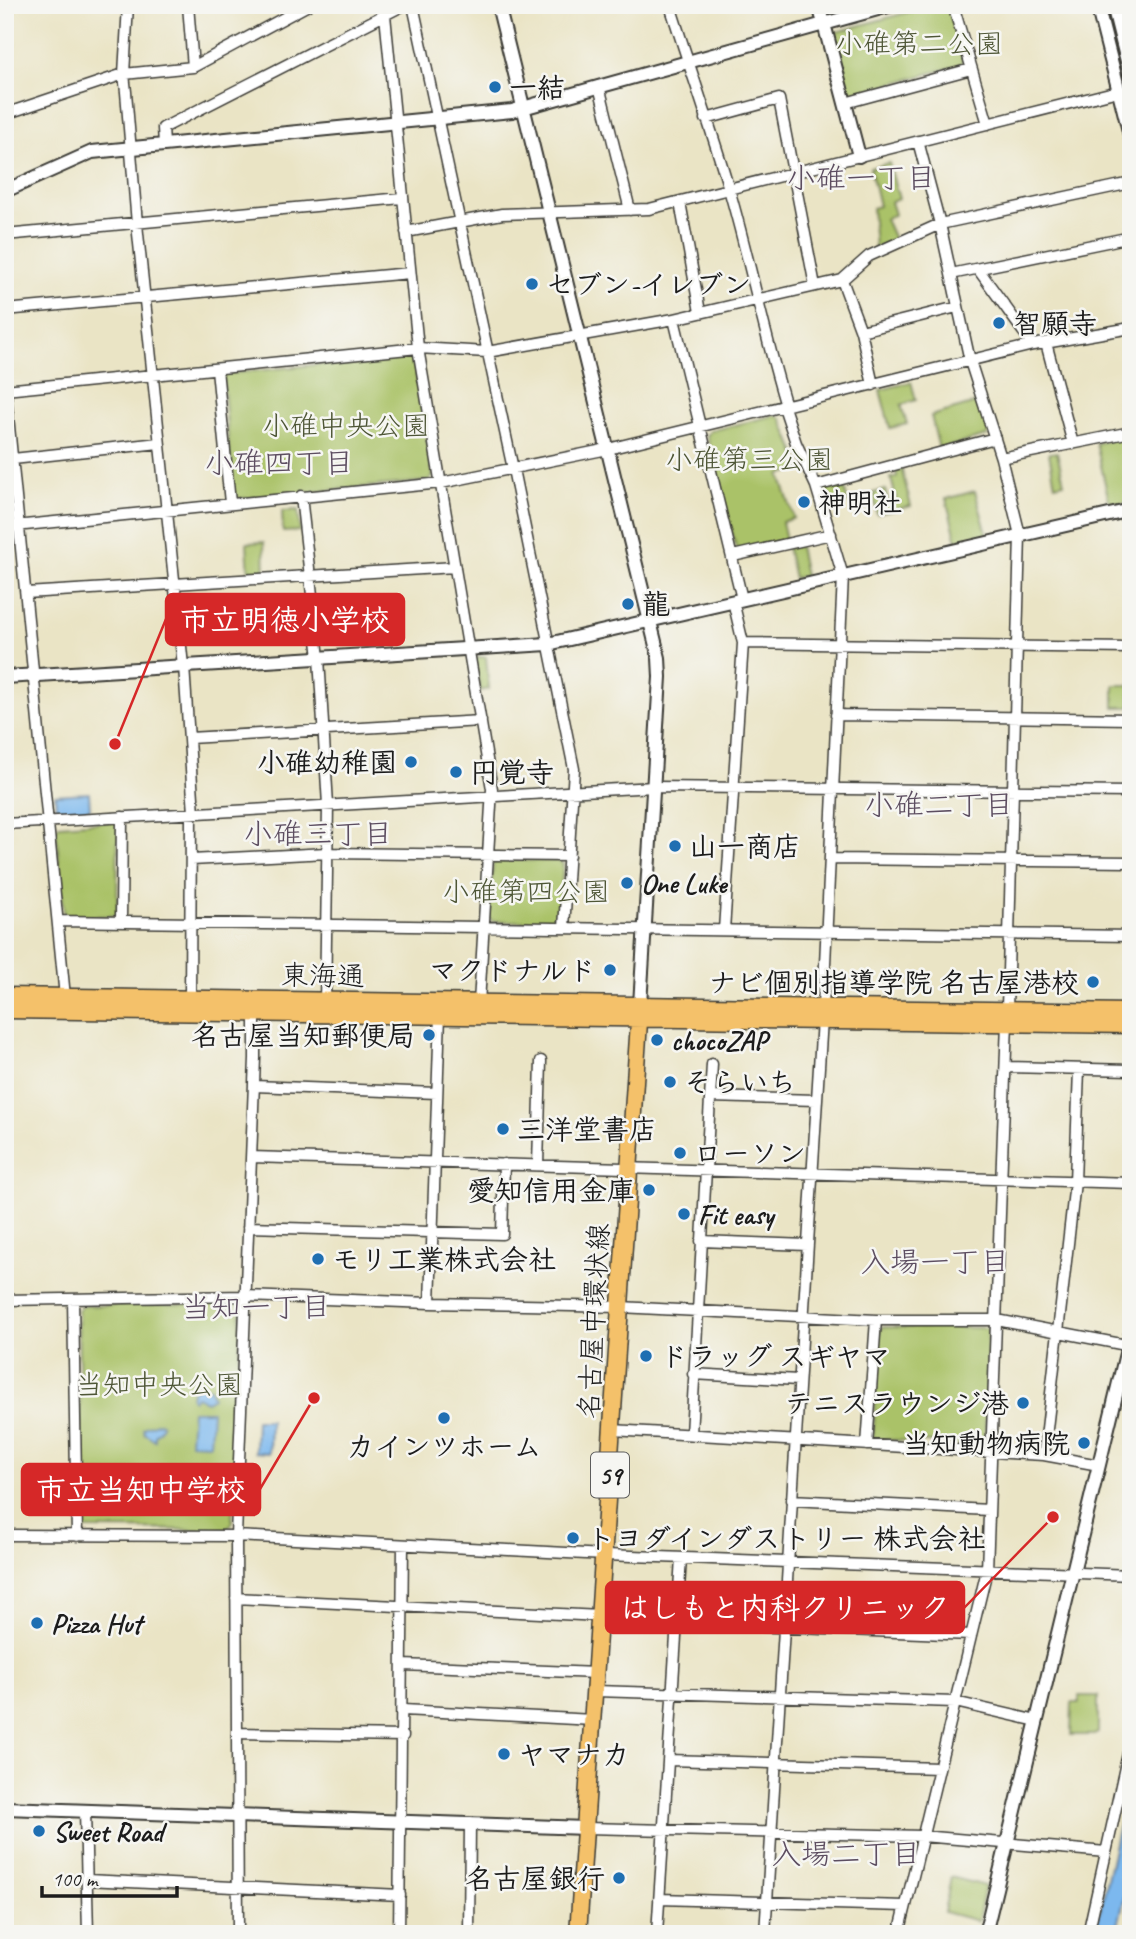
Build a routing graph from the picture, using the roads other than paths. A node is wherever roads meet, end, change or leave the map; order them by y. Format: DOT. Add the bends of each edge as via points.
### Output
graph roads {
  1 [pos="128,5"];
  2 [pos="188,5"];
  3 [pos="308,5"];
  4 [pos="404,5"];
  5 [pos="413,5"];
  6 [pos="498,5"];
  7 [pos="670,5"];
  8 [pos="819,5"];
  9 [pos="892,5"];
  10 [pos="953,5"];
  11 [pos="1097,5"];
  12 [pos="1113,5"];
  13 [pos="384,10"];
  14 [pos="824,24"];
  15 [pos="688,61"];
  16 [pos="193,67"];
  17 [pos="971,69"];
  18 [pos="124,74"];
  19 [pos="1131,77"];
  20 [pos="600,86"];
  21 [pos="1118,91"];
  22 [pos="845,103"];
  23 [pos="524,107"];
  24 [pos="5,114"];
  25 [pos="436,118"];
  26 [pos="706,119"];
  27 [pos="395,122"];
  28 [pos="988,124"];
  29 [pos="1131,139"];
  30 [pos="918,141"];
  31 [pos="164,144"];
  32 [pos="130,148"];
  33 [pos="859,156"];
  34 [pos="793,172"];
  35 [pos="1131,183"];
  36 [pos="729,189"];
  37 [pos="5,191"];
  38 [pos="402,198"];
  39 [pos="680,202"];
  40 [pos="630,210"];
  41 [pos="550,213"];
  42 [pos="460,221"];
  43 [pos="940,223"];
  44 [pos="137,224"];
  45 [pos="406,232"];
  46 [pos="5,236"];
  47 [pos="1131,237"];
  48 [pos="978,269"];
  49 [pos="410,273"];
  50 [pos="951,274"];
  51 [pos="842,280"];
  52 [pos="816,286"];
  53 [pos="144,297"];
  54 [pos="756,299"];
  55 [pos="957,307"];
  56 [pos="5,310"];
  57 [pos="700,312"];
  58 [pos="674,319"];
  59 [pos="1131,327"];
  60 [pos="862,331"];
  61 [pos="580,336"];
  62 [pos="1046,343"];
  63 [pos="1033,345"];
  64 [pos="418,348"];
  65 [pos="487,352"];
  66 [pos="970,361"];
  67 [pos="217,369"];
  68 [pos="152,376"];
  69 [pos="873,385"];
  70 [pos="5,388"];
  71 [pos="785,406"];
  72 [pos="701,426"];
  73 [pos="1131,432"];
  74 [pos="995,438"];
  75 [pos="159,443"];
  76 [pos="1073,444"];
  77 [pos="608,449"];
  78 [pos="1001,458"];
  79 [pos="13,459"];
  80 [pos="513,469"];
  81 [pos="441,483"];
  82 [pos="816,486"];
  83 [pos="301,496"];
  84 [pos="230,503"];
  85 [pos="166,510"];
  86 [pos="1131,510"];
  87 [pos="19,526"];
  88 [pos="5,527"];
  89 [pos="831,534"];
  90 [pos="1020,535"];
  91 [pos="733,556"];
  92 [pos="455,567"];
  93 [pos="309,576"];
  94 [pos="842,576"];
  95 [pos="174,584"];
  96 [pos="26,593"];
  97 [pos="738,600"];
  98 [pos="651,620"];
  99 [pos="743,643"];
  100 [pos="548,644"];
  101 [pos="839,644"];
  102 [pos="1017,646"];
  103 [pos="1131,648"];
  104 [pos="468,649"];
  105 [pos="319,658"];
  106 [pos="183,666"];
  107 [pos="34,676"];
  108 [pos="5,677"];
  109 [pos="836,715"];
  110 [pos="1015,718"];
  111 [pos="1131,719"];
  112 [pos="481,721"];
  113 [pos="323,731"];
  114 [pos="189,738"];
  115 [pos="654,787"];
  116 [pos="734,787"];
  117 [pos="833,789"];
  118 [pos="1013,790"];
  119 [pos="573,791"];
  120 [pos="1131,792"];
  121 [pos="492,796"];
  122 [pos="328,805"];
  123 [pos="193,813"];
  124 [pos="122,817"];
  125 [pos="48,821"];
  126 [pos="5,824"];
  127 [pos="327,853"];
  128 [pos="488,855"];
  129 [pos="569,856"];
  130 [pos="830,859"];
  131 [pos="191,860"];
  132 [pos="1011,861"];
  133 [pos="1131,862"];
  134 [pos="58,921"];
  135 [pos="121,922"];
  136 [pos="190,923"];
  137 [pos="327,925"];
  138 [pos="484,927"];
  139 [pos="564,928"];
  140 [pos="645,929"];
  141 [pos="724,930"];
  142 [pos="827,932"];
  143 [pos="1009,934"];
  144 [pos="1131,936"];
  145 [pos="5,996"];
  146 [pos="65,997"];
  147 [pos="190,999"];
  148 [pos="479,1003"];
  149 [pos="325,1007"];
  150 [pos="5,1010"];
  151 [pos="640,1011"];
  152 [pos="1131,1012"];
  153 [pos="255,1013"];
  154 [pos="823,1013"];
  155 [pos="440,1015"];
  156 [pos="1007,1016"];
  157 [pos="1131,1025"];
  158 [pos="541,1061"];
  159 [pos="712,1063"];
  160 [pos="1006,1067"];
  161 [pos="1079,1069"];
  162 [pos="1131,1070"];
  163 [pos="254,1086"];
  164 [pos="437,1093"];
  165 [pos="710,1097"];
  166 [pos="816,1100"];
  167 [pos="251,1157"];
  168 [pos="434,1162"];
  169 [pos="504,1164"];
  170 [pos="538,1166"];
  171 [pos="628,1169"];
  172 [pos="706,1172"];
  173 [pos="811,1174"];
  174 [pos="1002,1179"];
  175 [pos="1075,1182"];
  176 [pos="1131,1184"];
  177 [pos="248,1227"];
  178 [pos="431,1232"];
  179 [pos="701,1241"];
  180 [pos="807,1245"];
  181 [pos="246,1296"];
  182 [pos="73,1299"];
  183 [pos="5,1300"];
  184 [pos="430,1303"];
  185 [pos="620,1307"];
  186 [pos="696,1311"];
  187 [pos="803,1317"];
  188 [pos="876,1320"];
  189 [pos="997,1320"];
  190 [pos="1059,1332"];
  191 [pos="1130,1342"];
  192 [pos="693,1374"];
  193 [pos="798,1380"];
  194 [pos="612,1430"];
  195 [pos="691,1434"];
  196 [pos="794,1440"];
  197 [pos="867,1445"];
  198 [pos="991,1452"];
  199 [pos="1044,1455"];
  200 [pos="1099,1465"];
  201 [pos="791,1500"];
  202 [pos="989,1510"];
  203 [pos="5,1535"];
  204 [pos="77,1536"];
  205 [pos="236,1536"];
  206 [pos="403,1545"];
  207 [pos="604,1555"];
  208 [pos="681,1558"];
  209 [pos="787,1562"];
  210 [pos="987,1570"];
  211 [pos="1072,1574"];
  212 [pos="1131,1575"];
  213 [pos="236,1598"];
  214 [pos="403,1606"];
  215 [pos="600,1616"];
  216 [pos="677,1623"];
  217 [pos="783,1627"];
  218 [pos="971,1635"];
  219 [pos="403,1665"];
  220 [pos="596,1673"];
  221 [pos="595,1691"];
  222 [pos="672,1694"];
  223 [pos="779,1697"];
  224 [pos="955,1702"];
  225 [pos="403,1710"];
  226 [pos="593,1720"];
  227 [pos="1037,1721"];
  228 [pos="237,1732"];
  229 [pos="402,1736"];
  230 [pos="1131,1740"];
  231 [pos="668,1760"];
  232 [pos="775,1763"];
  233 [pos="939,1768"];
  234 [pos="5,1808"];
  235 [pos="85,1810"];
  236 [pos="238,1815"];
  237 [pos="402,1820"];
  238 [pos="470,1823"];
  239 [pos="586,1828"];
  240 [pos="663,1830"];
  241 [pos="771,1831"];
  242 [pos="922,1836"];
  243 [pos="1007,1843"];
  244 [pos="1106,1852"];
  245 [pos="87,1880"];
  246 [pos="239,1888"];
  247 [pos="400,1895"];
  248 [pos="659,1899"];
  249 [pos="766,1903"];
  250 [pos="905,1906"];
  251 [pos="88,1934"];
  252 [pos="238,1934"];
  253 [pos="400,1934"];
  254 [pos="469,1934"];
  255 [pos="578,1934"];
  256 [pos="657,1934"];
  257 [pos="765,1934"];
  258 [pos="899,1934"];
  259 [pos="985,1934"];
  260 [pos="1088,1934"];
  1 -- 18 [label="street"];
  2 -- 16 [label="street"];
  3 -- 16 [label="street"];
  4 -- 13 [label="street"];
  5 -- 25 [label="street"];
  6 -- 23 [label="street"];
  7 -- 15 [label="street"];
  8 -- 14 [label="street"];
  9 -- 14 [label="street"];
  10 -- 17 [label="street"];
  11 -- 21 [label="street"];
  12 -- 19 [label="street"];
  13 -- 27 [label="street"];
  13 -- 31 [label="street" via="163,128"];
  14 -- 15 [label="street"];
  14 -- 22 [label="street"];
  15 -- 20 [label="street"];
  15 -- 26 [label="street"];
  16 -- 18 [label="street"];
  17 -- 22 [label="street"];
  17 -- 28 [label="street"];
  18 -- 24 [label="street"];
  18 -- 32 [label="street"];
  20 -- 23 [label="street"];
  20 -- 40 [label="street"];
  21 -- 28 [label="street"];
  21 -- 29 [label="street"];
  22 -- 33 [label="street"];
  23 -- 25 [label="street"];
  23 -- 41 [label="street"];
  25 -- 27 [label="street"];
  25 -- 42 [label="street"];
  26 -- 34 [label="street" via="779,99"];
  26 -- 36 [label="street"];
  27 -- 31 [label="street"];
  27 -- 38 [label="street"];
  28 -- 30 [label="street"];
  30 -- 33 [label="street"];
  30 -- 43 [label="street"];
  31 -- 32 [label="street"];
  32 -- 37 [label="street" via="92,152"];
  32 -- 44 [label="street"];
  33 -- 34 [label="street"];
  34 -- 36 [label="street"];
  34 -- 52 [label="street"];
  35 -- 43 [label="street"];
  36 -- 39 [label="street"];
  36 -- 54 [label="street"];
  38 -- 44 [label="street"];
  38 -- 45 [label="street"];
  39 -- 40 [label="street"];
  39 -- 57 [label="street"];
  40 -- 41 [label="street"];
  41 -- 42 [label="street"];
  41 -- 61 [label="street"];
  42 -- 45 [label="street"];
  42 -- 65 [label="street"];
  43 -- 50 [label="street"];
  43 -- 51 [label="street" via="869,256"];
  44 -- 46 [label="street"];
  44 -- 53 [label="street"];
  45 -- 49 [label="street"];
  47 -- 48 [label="street"];
  48 -- 50 [label="street"];
  48 -- 63 [label="street"];
  49 -- 53 [label="street"];
  49 -- 64 [label="street"];
  50 -- 55 [label="street"];
  51 -- 52 [label="street"];
  51 -- 60 [label="street"];
  52 -- 54 [label="street"];
  53 -- 56 [label="street"];
  53 -- 68 [label="street"];
  54 -- 57 [label="street"];
  54 -- 71 [label="street"];
  55 -- 60 [label="street"];
  55 -- 66 [label="street"];
  57 -- 58 [label="street"];
  58 -- 61 [label="street"];
  58 -- 72 [label="street"];
  59 -- 62 [label="street"];
  60 -- 69 [label="street"];
  61 -- 65 [label="street"];
  61 -- 77 [label="street"];
  62 -- 63 [label="street"];
  62 -- 76 [label="street"];
  63 -- 66 [label="street"];
  64 -- 65 [label="street"];
  64 -- 67 [label="street"];
  64 -- 81 [label="street"];
  65 -- 80 [label="street"];
  66 -- 69 [label="street"];
  66 -- 74 [label="street"];
  67 -- 68 [label="street"];
  67 -- 84 [label="street"];
  68 -- 70 [label="street"];
  68 -- 75 [label="street"];
  69 -- 71 [label="street"];
  70 -- 79 [label="street"];
  71 -- 72 [label="street"];
  71 -- 82 [label="street"];
  72 -- 77 [label="street"];
  72 -- 91 [label="street"];
  73 -- 76 [label="street"];
  74 -- 78 [label="street"];
  74 -- 82 [label="street"];
  75 -- 79 [label="street"];
  75 -- 85 [label="street"];
  76 -- 78 [label="street"];
  77 -- 80 [label="street"];
  77 -- 98 [label="street"];
  78 -- 90 [label="street"];
  79 -- 87 [label="street"];
  80 -- 81 [label="street"];
  80 -- 100 [label="street"];
  81 -- 83 [label="street"];
  81 -- 92 [label="street"];
  82 -- 89 [label="street"];
  83 -- 84 [label="street"];
  83 -- 93 [label="street"];
  84 -- 85 [label="street"];
  85 -- 87 [label="street"];
  85 -- 95 [label="street"];
  86 -- 90 [label="street"];
  87 -- 88 [label="street"];
  87 -- 96 [label="street"];
  89 -- 91 [label="street"];
  89 -- 94 [label="street"];
  90 -- 94 [label="street"];
  90 -- 102 [label="street"];
  91 -- 97 [label="street"];
  92 -- 93 [label="street"];
  92 -- 104 [label="street"];
  93 -- 95 [label="street"];
  93 -- 105 [label="street"];
  94 -- 97 [label="street"];
  94 -- 101 [label="street"];
  95 -- 96 [label="street"];
  95 -- 106 [label="street"];
  96 -- 107 [label="street"];
  97 -- 98 [label="street"];
  97 -- 99 [label="street"];
  98 -- 100 [label="street"];
  98 -- 115 [label="street" via="660,677"];
  99 -- 101 [label="street"];
  99 -- 116 [label="street"];
  100 -- 104 [label="street"];
  100 -- 119 [label="street" via="574,769"];
  101 -- 102 [label="street"];
  101 -- 109 [label="street"];
  102 -- 103 [label="street"];
  102 -- 110 [label="street"];
  104 -- 105 [label="street"];
  104 -- 112 [label="street"];
  105 -- 106 [label="street"];
  105 -- 113 [label="street"];
  106 -- 107 [label="street"];
  106 -- 114 [label="street"];
  107 -- 108 [label="street"];
  107 -- 125 [label="street"];
  109 -- 110 [label="street"];
  109 -- 117 [label="street"];
  110 -- 111 [label="street"];
  110 -- 118 [label="street"];
  112 -- 113 [label="street"];
  112 -- 121 [label="street"];
  113 -- 114 [label="street"];
  113 -- 122 [label="street"];
  114 -- 123 [label="street"];
  115 -- 116 [label="street"];
  115 -- 119 [label="street"];
  115 -- 140 [label="street"];
  116 -- 117 [label="street"];
  116 -- 141 [label="street"];
  117 -- 118 [label="street"];
  117 -- 130 [label="street"];
  118 -- 120 [label="street"];
  118 -- 132 [label="street"];
  119 -- 121 [label="street"];
  119 -- 129 [label="street"];
  121 -- 122 [label="street"];
  121 -- 128 [label="street"];
  122 -- 123 [label="street"];
  122 -- 127 [label="street"];
  123 -- 124 [label="street"];
  123 -- 131 [label="street"];
  124 -- 125 [label="street"];
  124 -- 135 [label="street"];
  125 -- 126 [label="street"];
  125 -- 134 [label="street"];
  127 -- 128 [label="street"];
  127 -- 131 [label="street"];
  127 -- 137 [label="street"];
  128 -- 129 [label="street"];
  128 -- 138 [label="street"];
  129 -- 139 [label="street"];
  130 -- 132 [label="street"];
  130 -- 142 [label="street"];
  131 -- 136 [label="street"];
  132 -- 133 [label="street"];
  132 -- 143 [label="street"];
  134 -- 135 [label="street"];
  134 -- 146 [label="street"];
  135 -- 136 [label="street"];
  136 -- 137 [label="street"];
  136 -- 147 [label="street"];
  137 -- 138 [label="street"];
  137 -- 149 [label="street"];
  138 -- 139 [label="street"];
  138 -- 148 [label="street"];
  139 -- 140 [label="street"];
  140 -- 141 [label="street"];
  140 -- 151 [label="street"];
  141 -- 142 [label="street"];
  142 -- 143 [label="street"];
  142 -- 154 [label="street"];
  143 -- 144 [label="street"];
  143 -- 156 [label="street"];
  145 -- 146 [label="main road, 東海通"];
  146 -- 147 [label="main road, 東海通"];
  147 -- 149 [label="main road, 東海通"];
  148 -- 149 [label="main road, 東海通"];
  148 -- 151 [label="main road, 東海通"];
  149 -- 153 [label="main road, 東海通"];
  149 -- 155 [label="main road, 東海通"];
  150 -- 153 [label="main road, 東海通"];
  151 -- 154 [label="main road"];
  151 -- 155 [label="main road, 東海通"];
  151 -- 171 [label="main road, 名古屋中環状線 / 59"];
  152 -- 156 [label="main road"];
  153 -- 163 [label="street"];
  154 -- 156 [label="main road"];
  154 -- 166 [label="street"];
  155 -- 164 [label="street"];
  156 -- 157 [label="main road"];
  156 -- 160 [label="street"];
  158 -- 170 [label="street"];
  159 -- 165 [label="street"];
  160 -- 161 [label="street"];
  160 -- 174 [label="street"];
  161 -- 162 [label="street"];
  161 -- 175 [label="street"];
  163 -- 164 [label="street"];
  163 -- 167 [label="street"];
  164 -- 168 [label="street"];
  165 -- 166 [label="street"];
  165 -- 172 [label="street"];
  166 -- 173 [label="street"];
  167 -- 168 [label="street"];
  167 -- 177 [label="street"];
  168 -- 169 [label="street"];
  168 -- 178 [label="street"];
  169 -- 170 [label="street"];
  169 -- 178 [label="street" via="502,1234"];
  170 -- 171 [label="street"];
  171 -- 172 [label="street"];
  171 -- 185 [label="main road, 名古屋中環状線 / 59"];
  172 -- 173 [label="street"];
  172 -- 179 [label="street"];
  173 -- 174 [label="street"];
  173 -- 180 [label="street"];
  174 -- 175 [label="street"];
  174 -- 189 [label="street"];
  175 -- 176 [label="street"];
  175 -- 190 [label="street"];
  177 -- 178 [label="street"];
  177 -- 181 [label="street"];
  178 -- 184 [label="street"];
  179 -- 180 [label="street"];
  179 -- 186 [label="street"];
  180 -- 187 [label="street"];
  181 -- 182 [label="street"];
  181 -- 184 [label="street"];
  181 -- 205 [label="street"];
  182 -- 183 [label="street"];
  182 -- 204 [label="street"];
  184 -- 185 [label="street"];
  185 -- 186 [label="street"];
  185 -- 194 [label="main road, 名古屋中環状線 / 59"];
  186 -- 187 [label="street"];
  186 -- 192 [label="street"];
  187 -- 188 [label="street"];
  187 -- 193 [label="street"];
  188 -- 189 [label="street"];
  188 -- 197 [label="street"];
  189 -- 190 [label="street"];
  189 -- 198 [label="street"];
  190 -- 191 [label="street"];
  190 -- 199 [label="street"];
  191 -- 200 [label="street"];
  192 -- 193 [label="street"];
  192 -- 195 [label="street"];
  193 -- 196 [label="street"];
  194 -- 195 [label="street"];
  194 -- 207 [label="main road, 名古屋中環状線 / 59"];
  195 -- 196 [label="street"];
  196 -- 197 [label="street"];
  196 -- 201 [label="street"];
  197 -- 198 [label="street"];
  198 -- 199 [label="street"];
  198 -- 202 [label="street"];
  199 -- 200 [label="street"];
  200 -- 211 [label="street"];
  201 -- 202 [label="street"];
  201 -- 209 [label="street"];
  202 -- 210 [label="street"];
  203 -- 204 [label="street"];
  204 -- 205 [label="street"];
  205 -- 206 [label="street"];
  205 -- 213 [label="street"];
  206 -- 207 [label="street"];
  206 -- 214 [label="street"];
  207 -- 208 [label="street"];
  207 -- 215 [label="main road, 名古屋中環状線 / 59"];
  208 -- 209 [label="street"];
  208 -- 216 [label="street"];
  209 -- 210 [label="street"];
  209 -- 217 [label="street"];
  210 -- 211 [label="street"];
  210 -- 218 [label="street"];
  211 -- 212 [label="street"];
  211 -- 227 [label="street"];
  213 -- 214 [label="street"];
  213 -- 228 [label="street"];
  214 -- 215 [label="street"];
  214 -- 219 [label="street"];
  215 -- 220 [label="main road, 名古屋中環状線 / 59"];
  216 -- 217 [label="street"];
  216 -- 222 [label="street"];
  217 -- 218 [label="street"];
  217 -- 223 [label="street"];
  218 -- 224 [label="street"];
  219 -- 220 [label="street"];
  219 -- 225 [label="street"];
  220 -- 221 [label="main road, 名古屋中環状線 / 59"];
  221 -- 222 [label="street"];
  221 -- 226 [label="main road, 名古屋中環状線 / 59"];
  222 -- 223 [label="street"];
  222 -- 231 [label="street"];
  223 -- 224 [label="street"];
  223 -- 232 [label="street"];
  224 -- 227 [label="street"];
  224 -- 233 [label="street"];
  225 -- 226 [label="street"];
  225 -- 229 [label="street"];
  226 -- 239 [label="main road, 名古屋中環状線 / 59"];
  227 -- 243 [label="street"];
  228 -- 229 [label="street"];
  228 -- 236 [label="street"];
  229 -- 237 [label="street"];
  230 -- 244 [label="street"];
  231 -- 232 [label="street"];
  231 -- 240 [label="street"];
  232 -- 233 [label="street"];
  232 -- 241 [label="street"];
  233 -- 242 [label="street"];
  234 -- 235 [label="street"];
  235 -- 236 [label="street"];
  235 -- 245 [label="street"];
  236 -- 237 [label="street"];
  236 -- 246 [label="street"];
  237 -- 238 [label="street"];
  237 -- 247 [label="street"];
  238 -- 239 [label="street"];
  238 -- 254 [label="street"];
  239 -- 240 [label="street"];
  239 -- 255 [label="main road, 名古屋中環状線 / 59"];
  240 -- 241 [label="street"];
  240 -- 248 [label="street"];
  241 -- 242 [label="street"];
  241 -- 249 [label="street"];
  242 -- 243 [label="street"];
  242 -- 250 [label="street"];
  243 -- 244 [label="street"];
  243 -- 259 [label="street"];
  244 -- 260 [label="street"];
  245 -- 246 [label="street"];
  245 -- 251 [label="street"];
  246 -- 247 [label="street"];
  246 -- 252 [label="street"];
  247 -- 253 [label="street"];
  248 -- 249 [label="street"];
  248 -- 256 [label="street"];
  249 -- 250 [label="street"];
  249 -- 257 [label="street"];
  250 -- 258 [label="street"];
}
